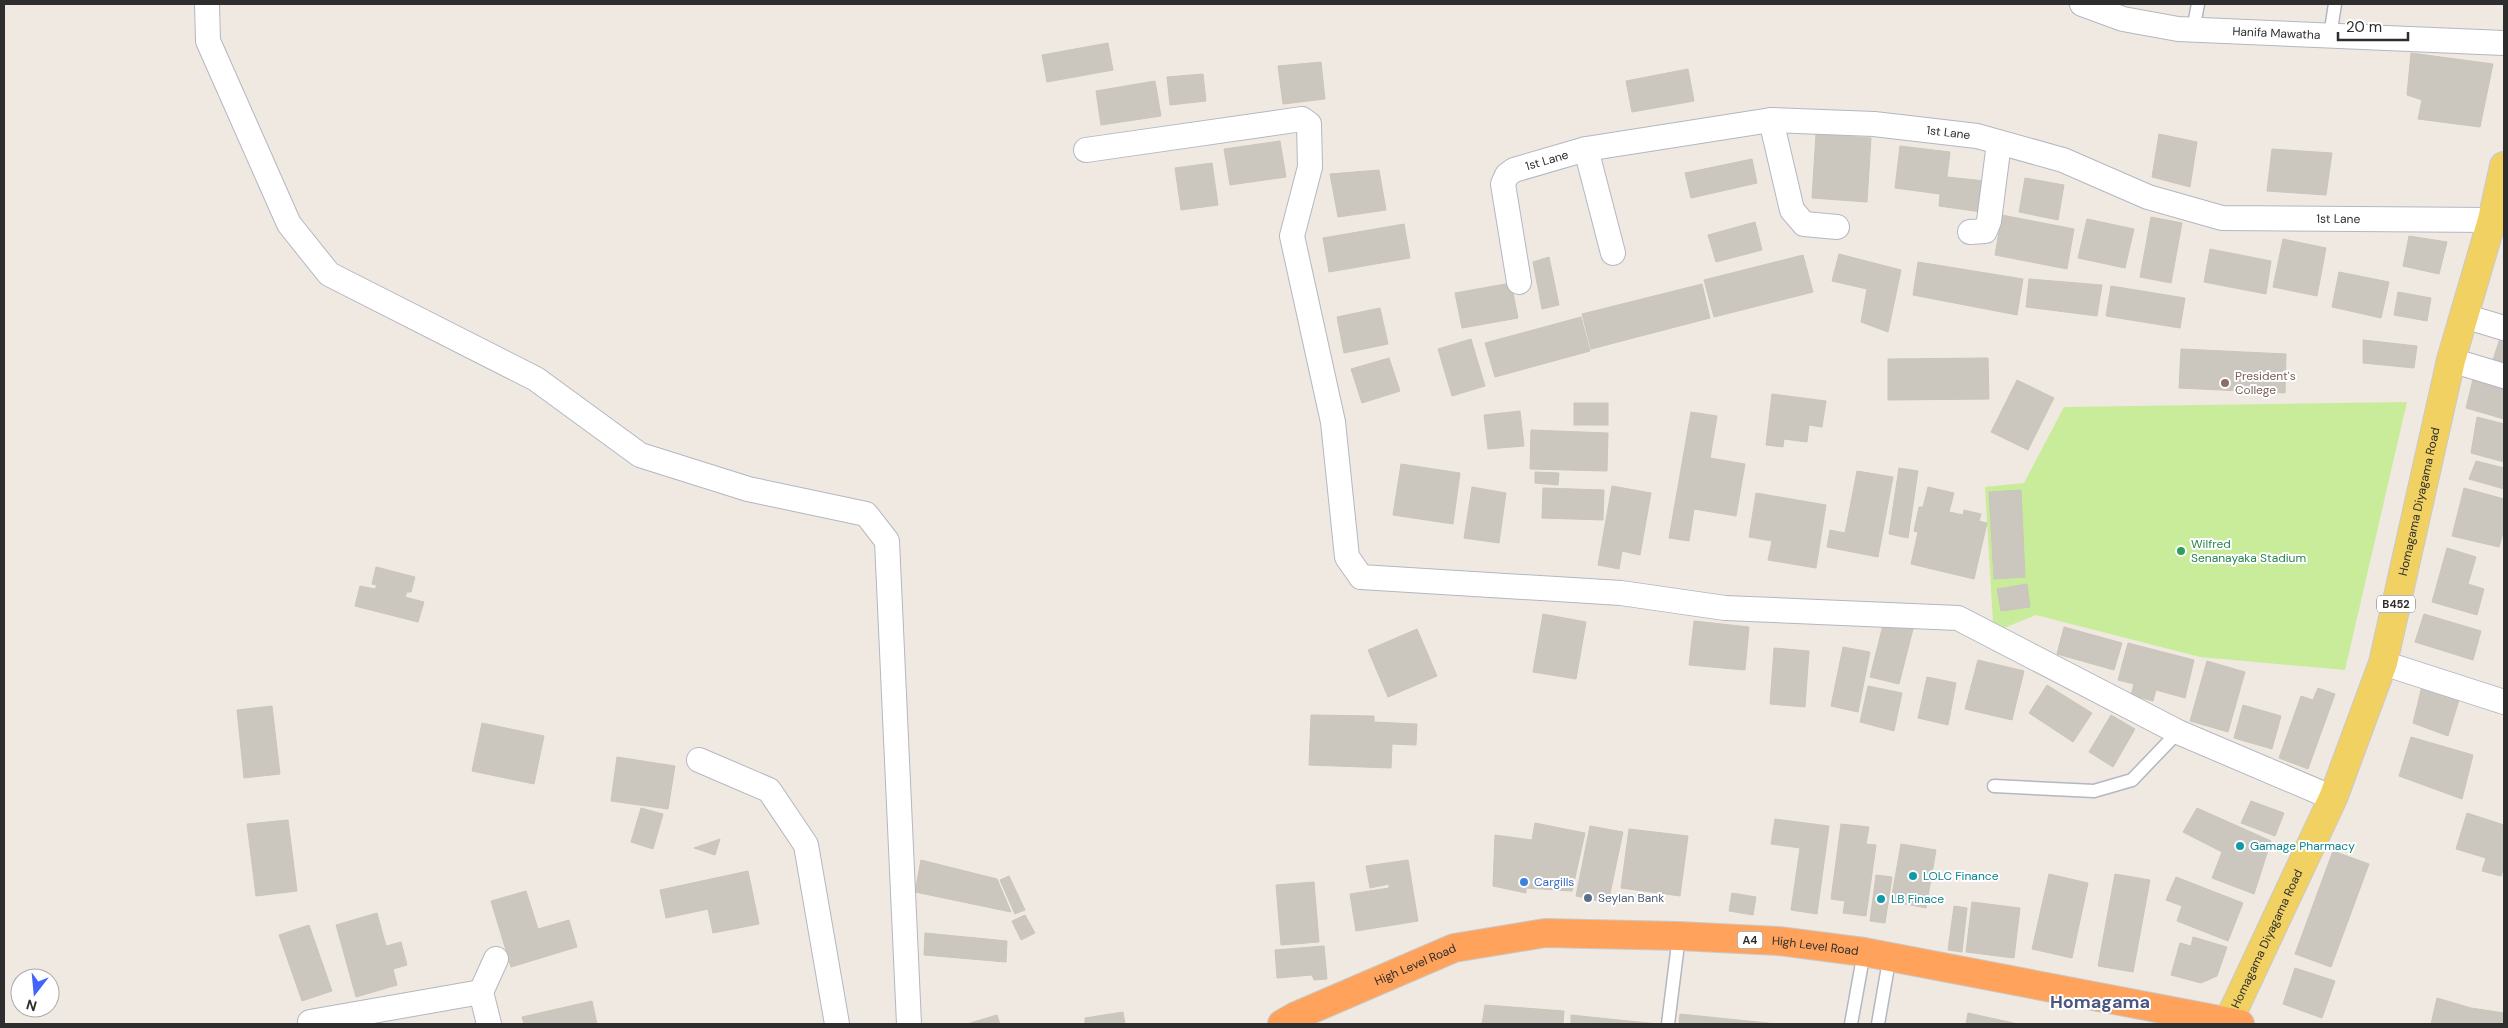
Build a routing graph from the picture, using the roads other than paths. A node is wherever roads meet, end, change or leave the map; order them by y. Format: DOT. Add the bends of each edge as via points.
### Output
graph roads {
  1 [pos="207,4"];
  2 [pos="2082,4"];
  3 [pos="2198,4"];
  4 [pos="2335,4"];
  5 [pos="2193,30"];
  6 [pos="2330,36"];
  7 [pos="2504,43"];
  8 [pos="1771,120"];
  9 [pos="1999,142"];
  10 [pos="1586,149"];
  11 [pos="1086,150"];
  12 [pos="2504,166"];
  13 [pos="2492,220"];
  14 [pos="1836,227"];
  15 [pos="1970,232"];
  16 [pos="1613,253"];
  17 [pos="1519,282"];
  18 [pos="2464,316"];
  19 [pos="2504,328"];
  20 [pos="2451,360"];
  21 [pos="2504,376"];
  22 [pos="2383,663"];
  23 [pos="2504,702"];
  24 [pos="2178,732"];
  25 [pos="699,760"];
  26 [pos="1994,786"];
  27 [pos="2333,798"];
  28 [pos="1679,936"];
  29 [pos="1877,954"];
  30 [pos="496,959"];
  31 [pos="481,992"];
  32 [pos="310,1022"];
  33 [pos="2232,1023"];
  34 [pos="489,1024"];
  35 [pos="837,1024"];
  36 [pos="909,1024"];
  37 [pos="1282,1024"];
  38 [pos="1668,1024"];
  39 [pos="1851,1024"];
  40 [pos="1878,1024"];
  1 -- 36 [label="street" via="208,41 289,224 329,274 536,379 640,455 748,489 866,514 887,541"];
  2 -- 5 [label="street, Hanifa Mawatha" via="2123,19"];
  3 -- 5 [label="lane"];
  4 -- 6 [label="lane"];
  5 -- 6 [label="street, Hanifa Mawatha"];
  6 -- 7 [label="street, Hanifa Mawatha"];
  8 -- 9 [label="street, 1st Lane" via="1874,124 1977,136"];
  8 -- 10 [label="street, 1st Lane"];
  8 -- 14 [label="street" via="1792,210 1804,224"];
  9 -- 13 [label="street, 1st Lane" via="2064,160 2148,197 2222,218"];
  9 -- 15 [label="street" via="1989,221 1985,231"];
  10 -- 16 [label="street"];
  10 -- 17 [label="street, 1st Lane" via="1514,170 1507,175 1503,184"];
  11 -- 24 [label="street" via="1302,119 1309,124 1310,167 1292,236 1334,422 1346,557 1361,576 1621,593 1725,608 1958,618"];
  12 -- 13 [label="main road, Homagama Diyagama Road / B452"];
  13 -- 18 [label="main road, Homagama Diyagama Road / B452"];
  18 -- 19 [label="street"];
  18 -- 20 [label="main road, Homagama Diyagama Road / B452"];
  20 -- 21 [label="street"];
  20 -- 22 [label="main road, Homagama Diyagama Road / B452"];
  22 -- 23 [label="street"];
  22 -- 27 [label="main road, Homagama Diyagama Road / B452"];
  24 -- 26 [label="lane" via="2132,780 2094,791"];
  24 -- 27 [label="street"];
  25 -- 35 [label="street" via="769,790 806,845"];
  27 -- 33 [label="main road, Homagama Diyagama Road / B452"];
  28 -- 29 [label="highway, High Level Road / A4" via="1778,941"];
  28 -- 37 [label="highway, High Level Road / A4" via="1545,933 1454,948"];
  28 -- 38 [label="lane"];
  29 -- 33 [label="highway, High Level Road / A4"];
  29 -- 39 [label="lane"];
  29 -- 40 [label="lane"];
  30 -- 31 [label="street"];
  31 -- 32 [label="street"];
  31 -- 34 [label="street"];
}
